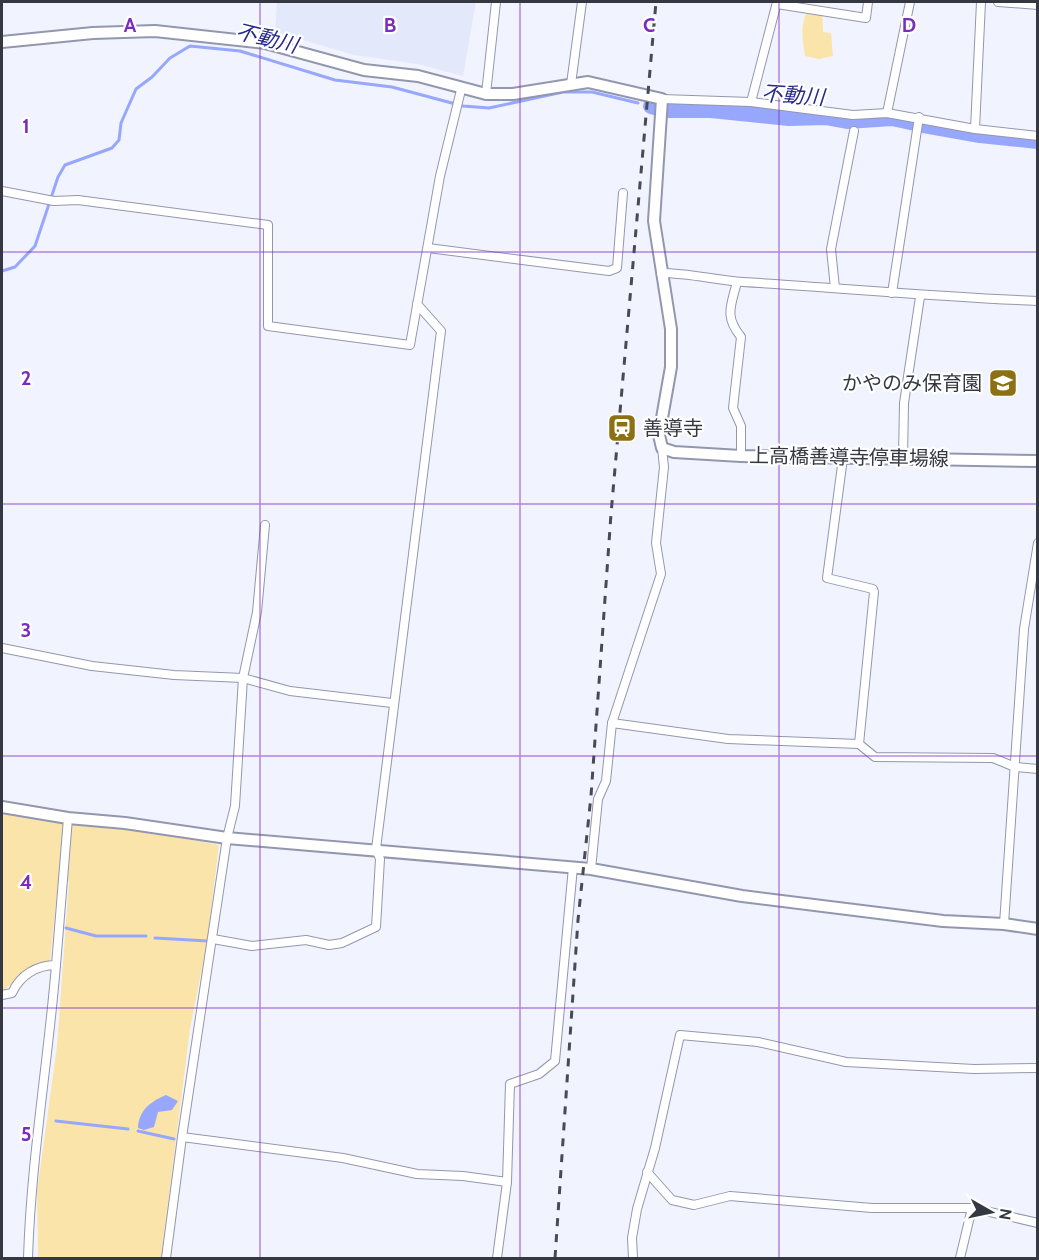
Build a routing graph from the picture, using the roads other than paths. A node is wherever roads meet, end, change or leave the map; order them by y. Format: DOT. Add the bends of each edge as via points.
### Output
graph roads {
  1 [pos="496,2"];
  2 [pos="582,2"];
  3 [pos="868,2"];
  4 [pos="910,2"];
  5 [pos="981,2"];
  6 [pos="998,2"];
  7 [pos="777,3"];
  8 [pos="1038,5"];
  9 [pos="2,42"];
  10 [pos="571,84"];
  11 [pos="486,94"];
  12 [pos="459,99"];
  13 [pos="662,99"];
  14 [pos="751,102"];
  15 [pos="887,113"];
  16 [pos="919,117"];
  17 [pos="975,129"];
  18 [pos="854,131"];
  19 [pos="1038,136"];
  20 [pos="2,191"];
  21 [pos="623,193"];
  22 [pos="428,248"];
  23 [pos="661,273"];
  24 [pos="737,282"];
  25 [pos="835,288"];
  26 [pos="892,292"];
  27 [pos="920,297"];
  28 [pos="1038,301"];
  29 [pos="417,304"];
  30 [pos="662,448"];
  31 [pos="741,456"];
  32 [pos="843,458"];
  33 [pos="903,458"];
  34 [pos="1038,461"];
  35 [pos="265,525"];
  36 [pos="1038,543"];
  37 [pos="2,648"];
  38 [pos="243,678"];
  39 [pos="392,703"];
  40 [pos="612,723"];
  41 [pos="860,744"];
  42 [pos="1015,767"];
  43 [pos="1038,769"];
  44 [pos="2,807"];
  45 [pos="68,818"];
  46 [pos="227,838"];
  47 [pos="376,849"];
  48 [pos="573,867"];
  49 [pos="591,869"];
  50 [pos="1004,924"];
  51 [pos="1038,929"];
  52 [pos="213,939"];
  53 [pos="56,966"];
  54 [pos="2,995"];
  55 [pos="1038,1068"];
  56 [pos="182,1137"];
  57 [pos="647,1172"];
  58 [pos="507,1182"];
  59 [pos="972,1208"];
  60 [pos="1038,1223"];
  61 [pos="28,1258"];
  62 [pos="166,1258"];
  63 [pos="497,1258"];
  64 [pos="633,1258"];
  65 [pos="960,1258"];
  1 -- 11 [label="street"];
  2 -- 10 [label="street"];
  3 -- 7 [label="street" via="866,18"];
  4 -- 15 [label="street"];
  5 -- 17 [label="street"];
  6 -- 8 [label="street"];
  7 -- 14 [label="street"];
  9 -- 12 [label="main road" via="155,31 265,43 364,70 418,76"];
  10 -- 11 [label="main road" via="513,94"];
  10 -- 13 [label="main road" via="588,82"];
  11 -- 12 [label="main road"];
  12 -- 22 [label="street"];
  13 -- 14 [label="street"];
  13 -- 23 [label="main road" via="654,222"];
  14 -- 15 [label="street" via="853,115"];
  15 -- 16 [label="street"];
  16 -- 17 [label="street"];
  16 -- 26 [label="street"];
  17 -- 19 [label="street"];
  18 -- 25 [label="street" via="831,249"];
  20 -- 29 [label="street" via="51,201 78,200 268,225 268,326 410,345"];
  21 -- 22 [label="street" via="617,268 609,271"];
  22 -- 29 [label="street"];
  23 -- 24 [label="street"];
  23 -- 30 [label="main road" via="671,328 671,367 659,435"];
  24 -- 25 [label="street"];
  24 -- 31 [label="street" via="729,314 741,337 733,408 741,426"];
  25 -- 26 [label="street"];
  26 -- 27 [label="street"];
  27 -- 28 [label="street"];
  27 -- 33 [label="street" via="904,403"];
  29 -- 39 [label="street" via="441,331 406,626"];
  30 -- 31 [label="main road, 上高橋善導寺停車場線"];
  30 -- 40 [label="street" via="664,467 656,543 661,574"];
  31 -- 32 [label="main road, 上高橋善導寺停車場線"];
  32 -- 33 [label="main road, 上高橋善導寺停車場線"];
  32 -- 41 [label="street" via="827,578 874,592"];
  33 -- 34 [label="main road, 上高橋善導寺停車場線"];
  35 -- 38 [label="street" via="257,612"];
  36 -- 42 [label="street" via="1023,629"];
  37 -- 38 [label="street" via="92,666"];
  38 -- 39 [label="street" via="290,691"];
  38 -- 46 [label="street" via="235,806"];
  39 -- 47 [label="street"];
  40 -- 41 [label="street" via="728,739"];
  40 -- 49 [label="street" via="606,781 598,799"];
  41 -- 42 [label="street" via="875,757 993,758"];
  42 -- 43 [label="street"];
  42 -- 50 [label="street"];
  44 -- 45 [label="main road"];
  45 -- 46 [label="main road"];
  45 -- 53 [label="street"];
  46 -- 47 [label="main road"];
  46 -- 52 [label="street"];
  47 -- 48 [label="main road"];
  47 -- 52 [label="street" via="380,859 376,927 329,945 306,940 252,946"];
  48 -- 49 [label="main road"];
  48 -- 58 [label="street" via="555,1061 539,1074 510,1084"];
  49 -- 50 [label="main road" via="754,898 944,921"];
  50 -- 51 [label="main road"];
  52 -- 56 [label="street"];
  53 -- 54 [label="street" via="28,973 16,983 12,993"];
  53 -- 61 [label="street" via="30,1198"];
  55 -- 57 [label="street" via="846,1062 758,1042 680,1035"];
  56 -- 58 [label="street" via="344,1158 417,1174"];
  56 -- 62 [label="street"];
  57 -- 59 [label="street" via="672,1200 694,1205 730,1196 918,1210"];
  57 -- 64 [label="street" via="632,1238"];
  58 -- 63 [label="street"];
  59 -- 60 [label="street"];
  59 -- 65 [label="street"];
}
